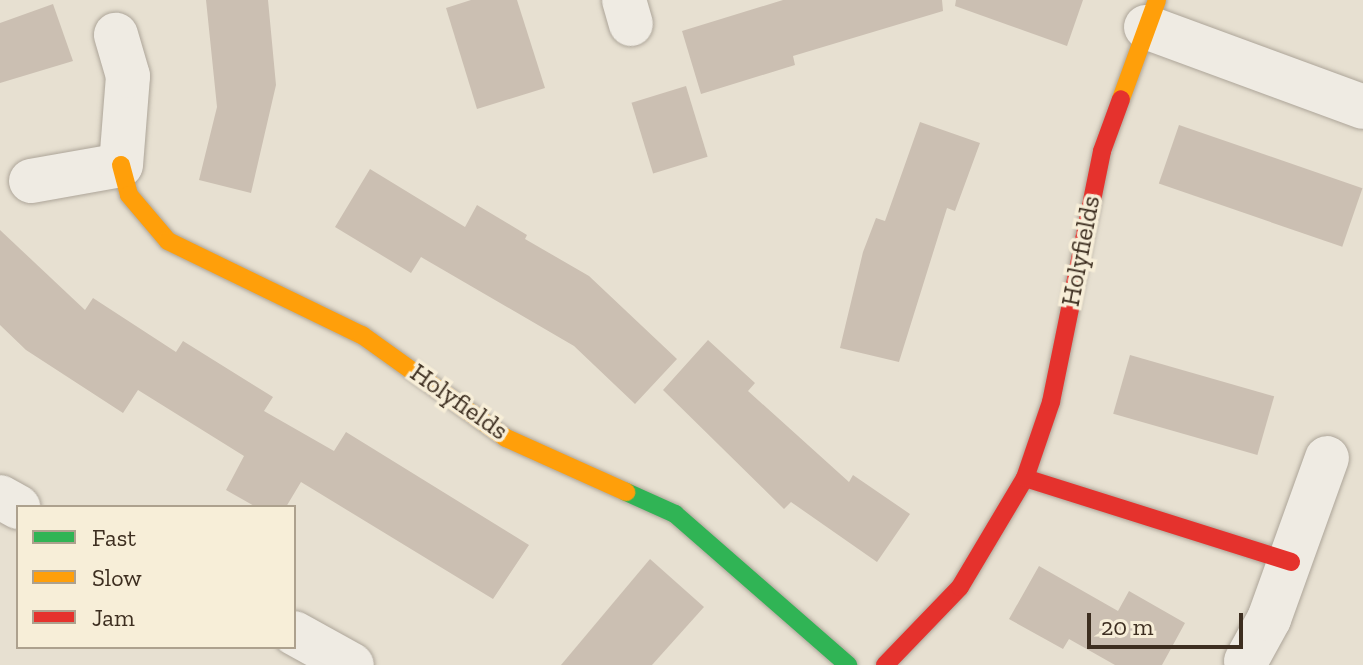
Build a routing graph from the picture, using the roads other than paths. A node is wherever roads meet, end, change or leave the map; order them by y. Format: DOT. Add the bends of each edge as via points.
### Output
graph roads {
  1 [pos="1152,13"];
  2 [pos="116,35"];
  3 [pos="1363,107"];
  4 [pos="121,165"];
  5 [pos="31,181"];
  6 [pos="1327,458"];
  7 [pos="1025,478"];
  8 [pos="1291,562"];
  9 [pos="296,634"];
  10 [pos="1246,661"];
  11 [pos="352,665"];
  12 [pos="848,665"];
  13 [pos="885,665"];
  1 -- 3 [label="street, Holyfields"];
  1 -- 7 [label="street, Holyfields" via="1102,151 1051,402"];
  2 -- 4 [label="street, Holyfields" via="128,76"];
  4 -- 5 [label="street"];
  4 -- 12 [label="street, Holyfields" via="129,195 168,241 362,335 506,438 675,514"];
  6 -- 8 [label="street"];
  7 -- 8 [label="street"];
  7 -- 13 [label="street, Holyfields" via="960,587"];
  8 -- 10 [label="street"];
  9 -- 11 [label="street"];
}
